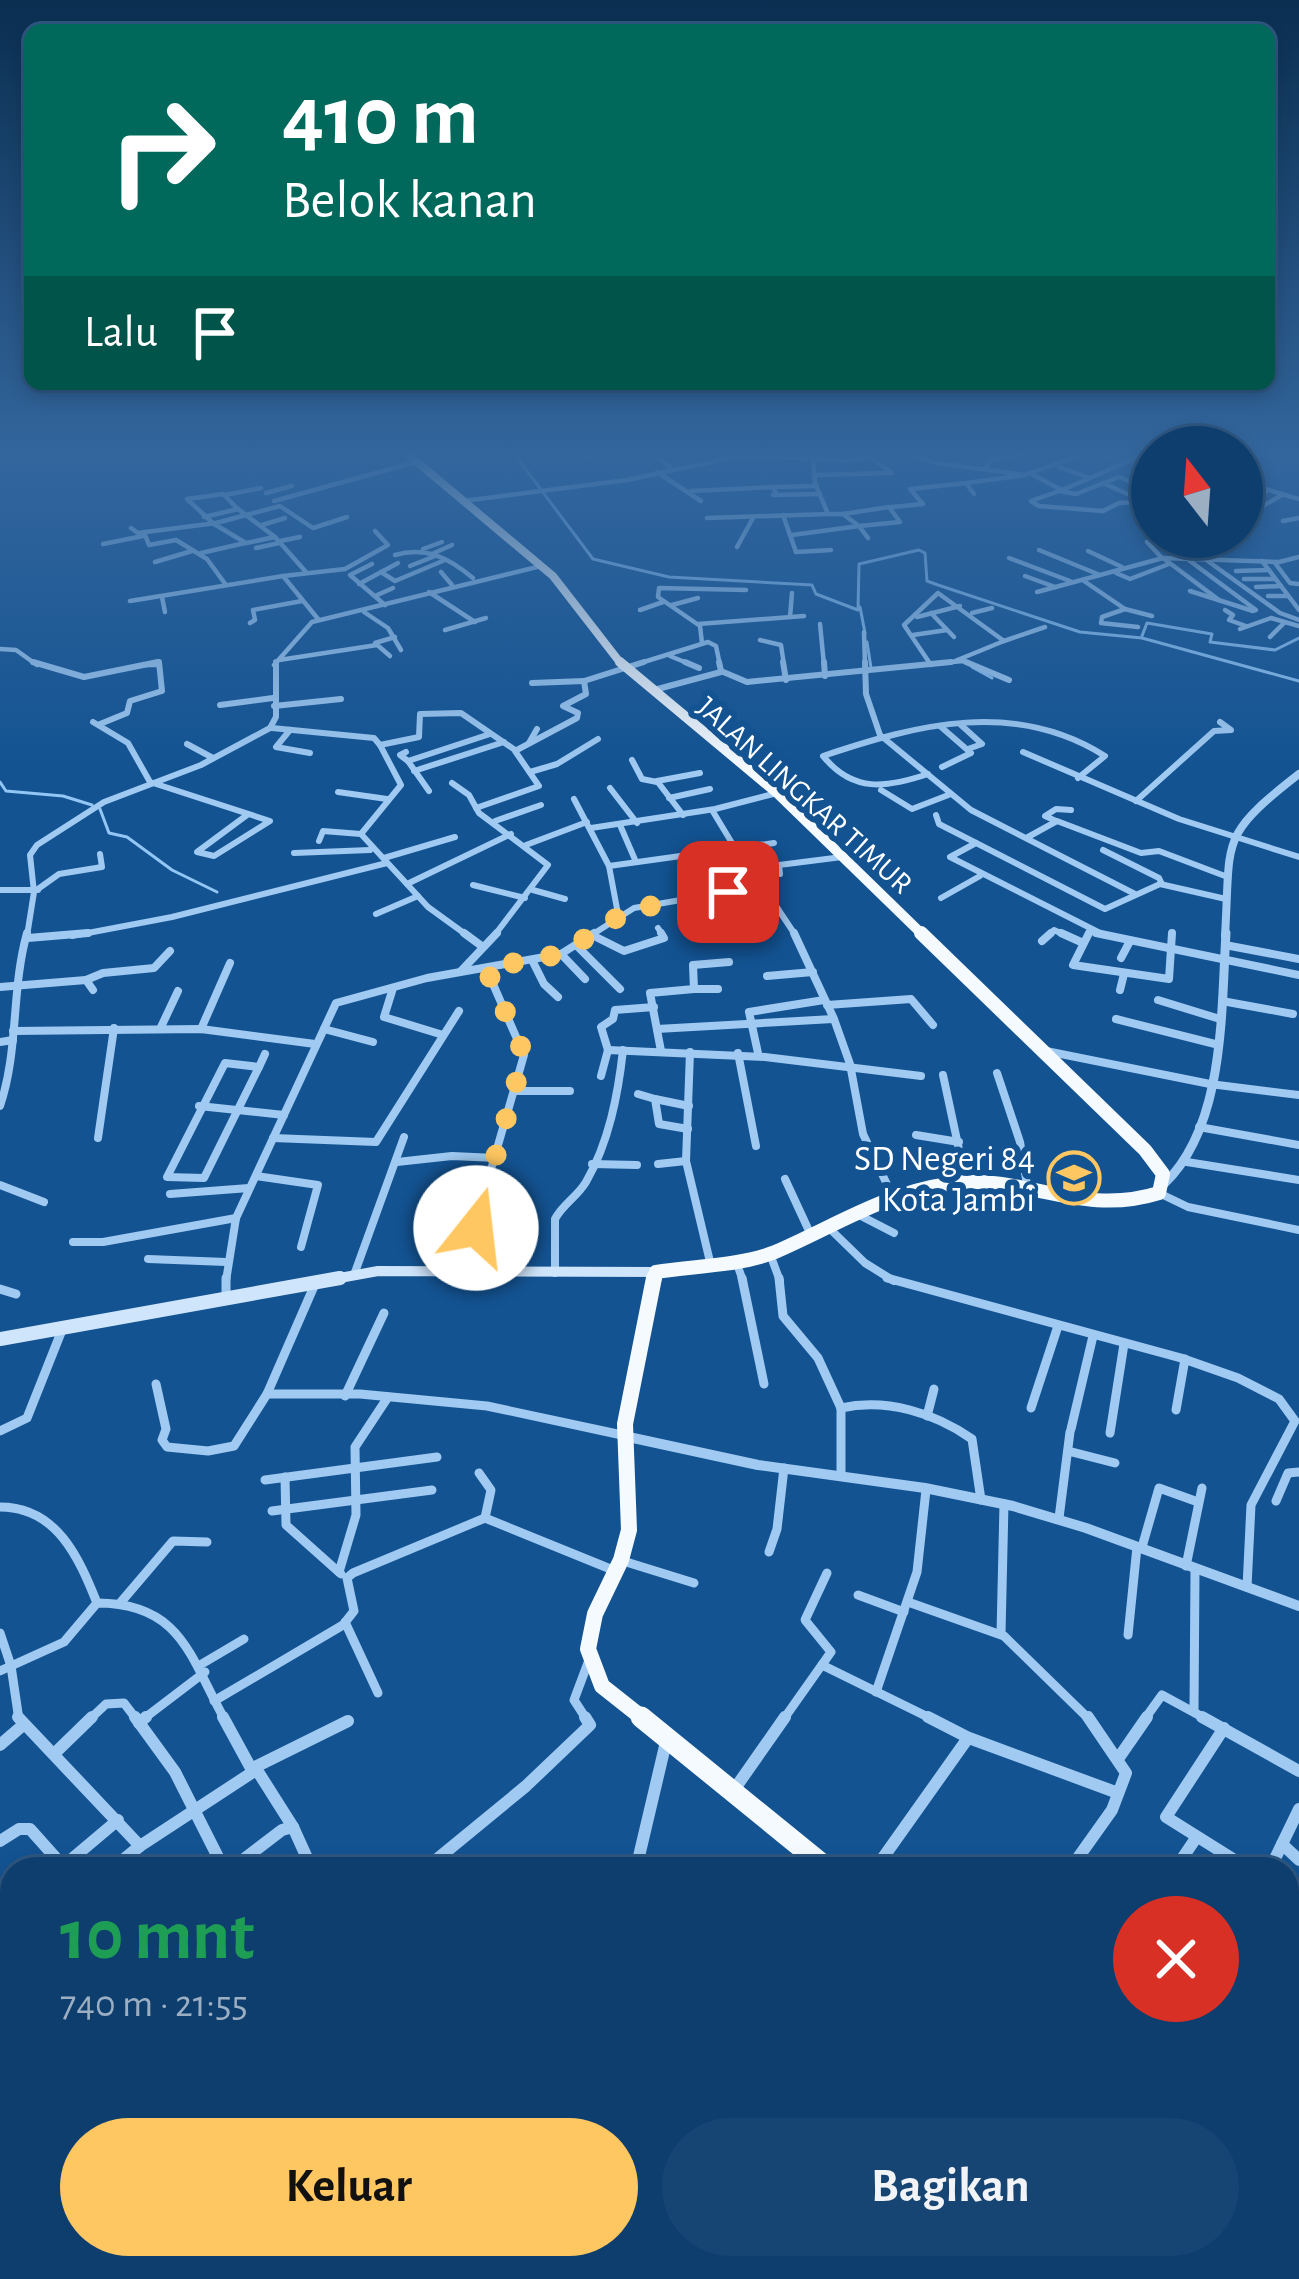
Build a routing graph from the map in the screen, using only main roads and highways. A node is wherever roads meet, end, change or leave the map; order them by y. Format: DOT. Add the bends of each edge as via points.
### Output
graph roads {
  1 [pos="531,557"];
  2 [pos="656,1272"];
  3 [pos="0,1340"];
  4 [pos="813,1857"];
  1 -- 2 [label="highway, JALAN LINGKAR TIMUR" via="624,668 777,793 1157,1163 1161,1188 1101,1204 966,1182 853,1211 770,1254"];
  2 -- 3 [label="main road" via="401,1270"];
  2 -- 4 [label="highway" via="625,1436 629,1530 593,1616 589,1660 602,1686"];
}
